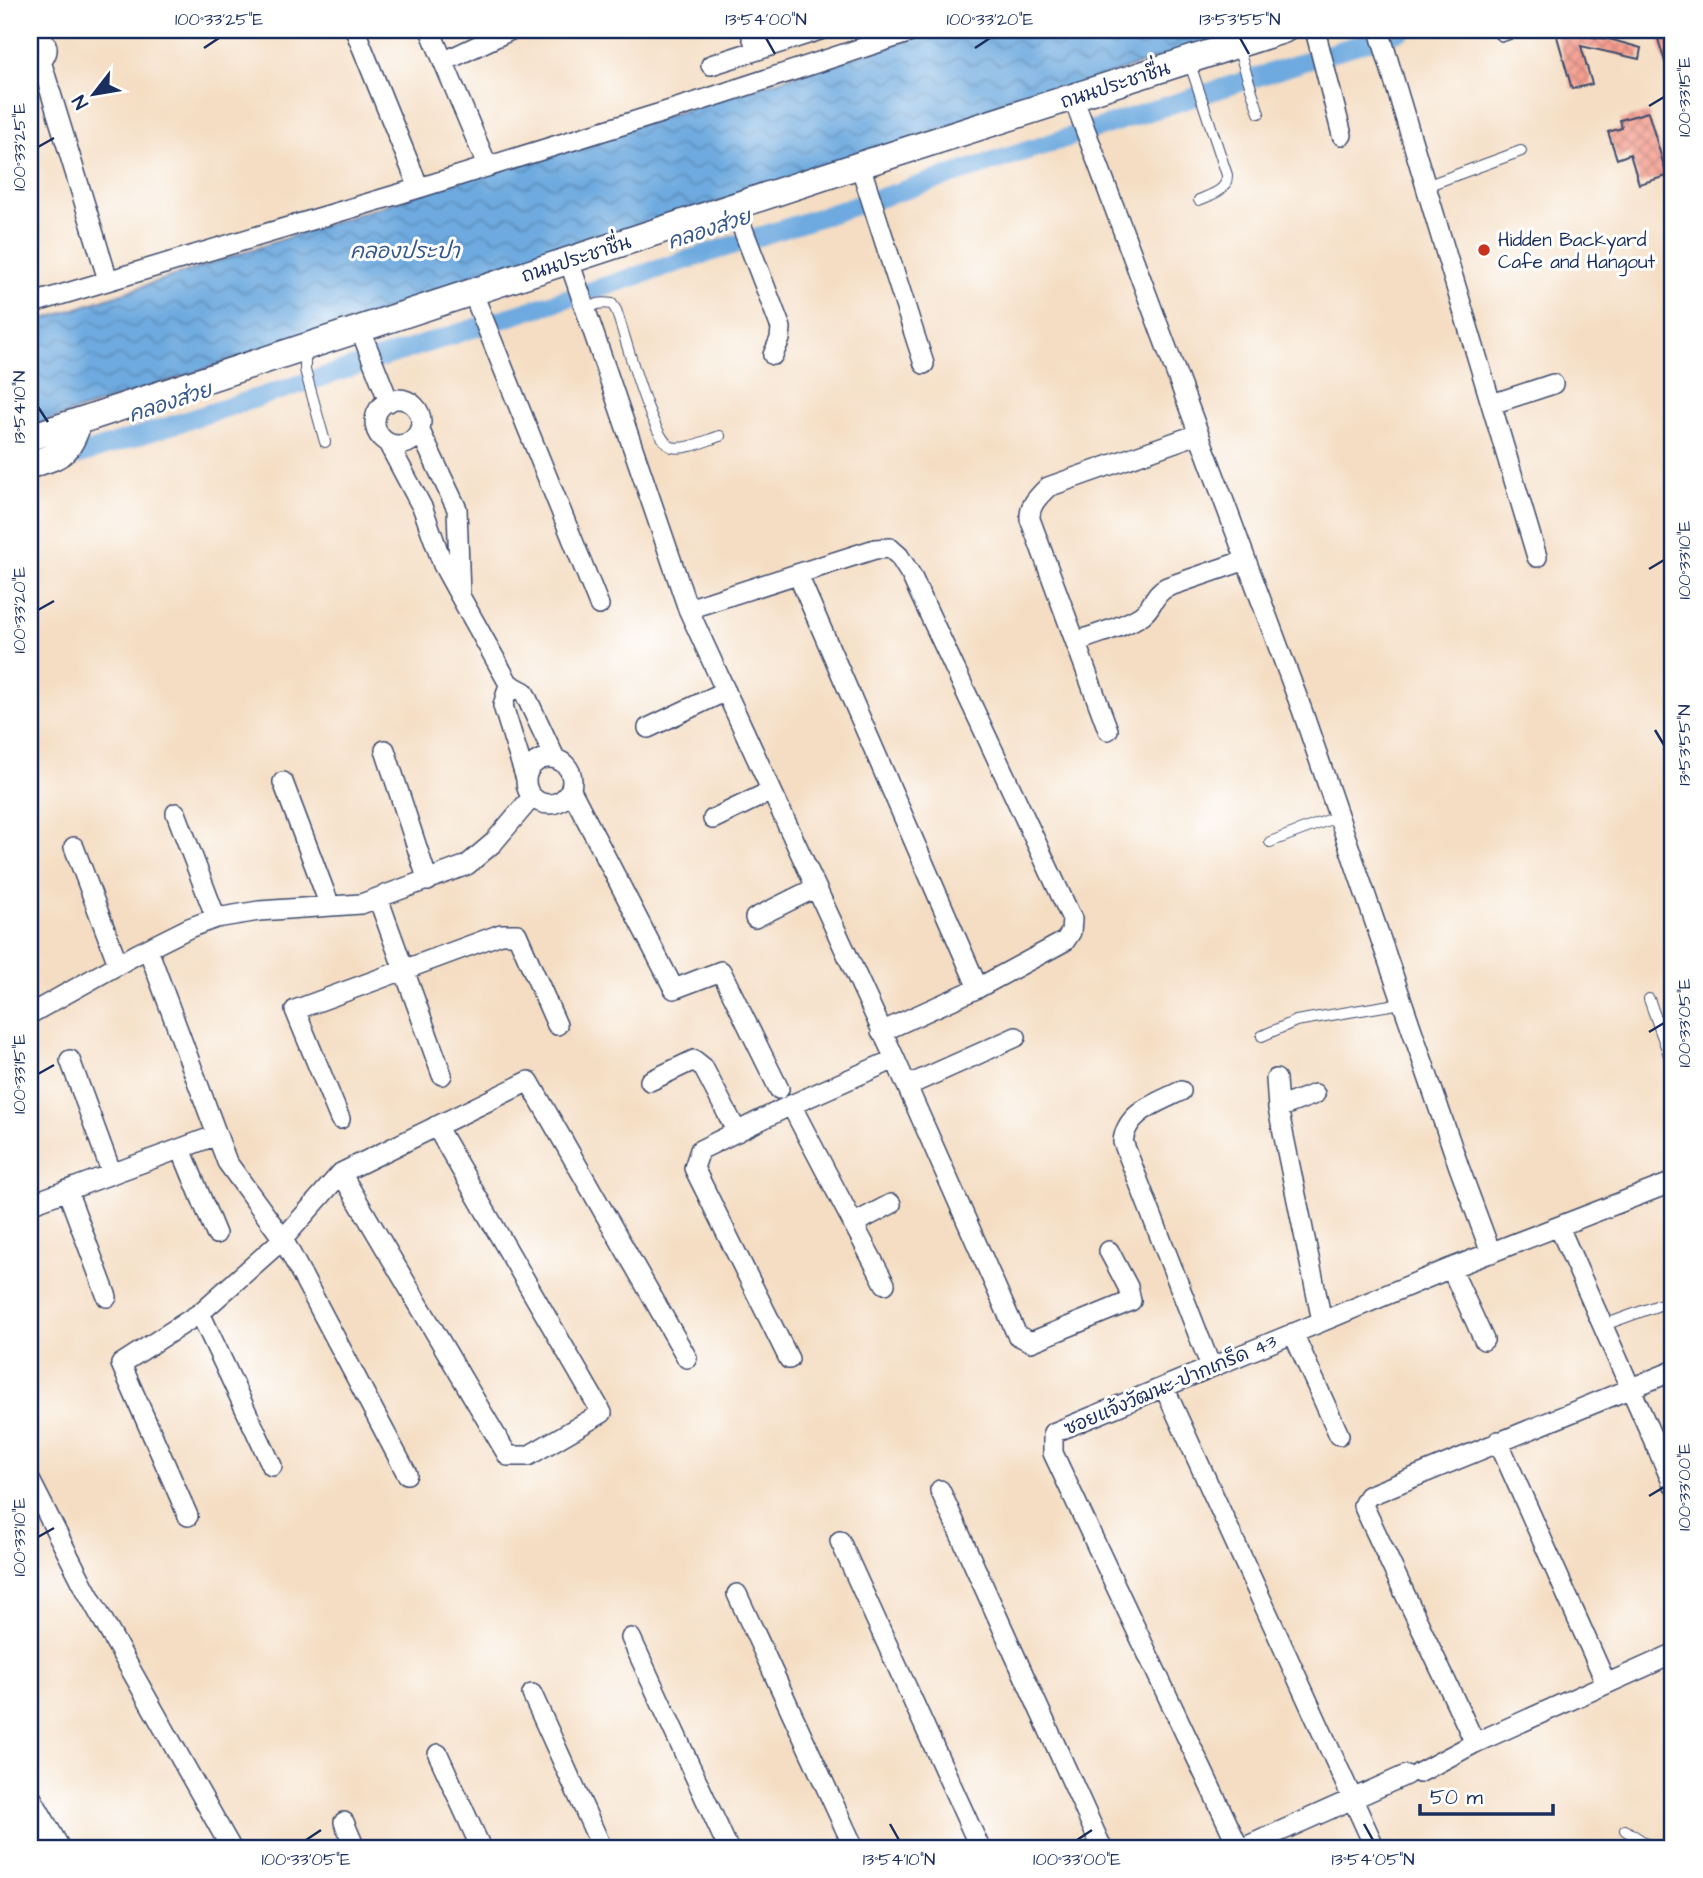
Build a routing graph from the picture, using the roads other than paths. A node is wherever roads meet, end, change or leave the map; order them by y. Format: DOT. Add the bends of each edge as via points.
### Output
graph roads {
  1 [pos="355,30"];
  2 [pos="430,30"];
  3 [pos="511,30"];
  4 [pos="750,30"];
  5 [pos="820,30"];
  6 [pos="916,30"];
  7 [pos="1283,30"];
  8 [pos="1316,34"];
  9 [pos="31,35"];
  10 [pos="1381,39"];
  11 [pos="757,50"];
  12 [pos="1240,55"];
  13 [pos="35,61"];
  14 [pos="443,62"];
  15 [pos="711,65"];
  16 [pos="1191,69"];
  17 [pos="1076,106"];
  18 [pos="1259,113"];
  19 [pos="1342,135"];
  20 [pos="1521,151"];
  21 [pos="487,165"];
  22 [pos="863,174"];
  23 [pos="1426,186"];
  24 [pos="419,188"];
  25 [pos="1199,200"];
  26 [pos="737,215"];
  27 [pos="572,269"];
  28 [pos="108,280"];
  29 [pos="475,300"];
  30 [pos="30,304"];
  31 [pos="587,311"];
  32 [pos="363,338"];
  33 [pos="773,355"];
  34 [pos="305,358"];
  35 [pos="924,364"];
  36 [pos="1553,384"];
  37 [pos="389,402"];
  38 [pos="1492,404"];
  39 [pos="79,421"];
  40 [pos="420,431"];
  41 [pos="1198,434"];
  42 [pos="720,436"];
  43 [pos="30,437"];
  44 [pos="326,442"];
  45 [pos="388,443"];
  46 [pos="30,465"];
  47 [pos="1537,556"];
  48 [pos="1246,560"];
  49 [pos="798,575"];
  50 [pos="460,596"];
  51 [pos="599,606"];
  52 [pos="688,609"];
  53 [pos="1076,642"];
  54 [pos="509,684"];
  55 [pos="726,691"];
  56 [pos="648,728"];
  57 [pos="1108,730"];
  58 [pos="385,750"];
  59 [pos="555,758"];
  60 [pos="284,782"];
  61 [pos="529,788"];
  62 [pos="571,790"];
  63 [pos="771,791"];
  64 [pos="176,813"];
  65 [pos="1339,816"];
  66 [pos="713,819"];
  67 [pos="1270,842"];
  68 [pos="74,847"];
  69 [pos="428,881"];
  70 [pos="815,888"];
  71 [pos="378,898"];
  72 [pos="330,906"];
  73 [pos="216,918"];
  74 [pos="755,918"];
  75 [pos="148,948"];
  76 [pos="118,964"];
  77 [pos="404,970"];
  78 [pos="978,988"];
  79 [pos="1649,999"];
  80 [pos="1402,1003"];
  81 [pos="30,1014"];
  82 [pos="557,1024"];
  83 [pos="881,1032"];
  84 [pos="1262,1036"];
  85 [pos="1016,1037"];
  86 [pos="895,1059"];
  87 [pos="70,1060"];
  88 [pos="1673,1066"];
  89 [pos="442,1075"];
  90 [pos="1276,1079"];
  91 [pos="650,1081"];
  92 [pos="907,1086"];
  93 [pos="1181,1091"];
  94 [pos="1315,1094"];
  95 [pos="785,1097"];
  96 [pos="1278,1108"];
  97 [pos="340,1119"];
  98 [pos="436,1126"];
  99 [pos="737,1132"];
  100 [pos="217,1135"];
  101 [pos="181,1149"];
  102 [pos="341,1173"];
  103 [pos="112,1174"];
  104 [pos="1673,1182"];
  105 [pos="67,1190"];
  106 [pos="30,1204"];
  107 [pos="891,1204"];
  108 [pos="853,1224"];
  109 [pos="1559,1227"];
  110 [pos="216,1234"];
  111 [pos="283,1239"];
  112 [pos="1110,1251"];
  113 [pos="1491,1253"];
  114 [pos="1451,1268"];
  115 [pos="885,1284"];
  116 [pos="107,1297"];
  117 [pos="1673,1300"];
  118 [pos="200,1313"];
  119 [pos="1322,1321"];
  120 [pos="1604,1325"];
  121 [pos="1293,1333"];
  122 [pos="1484,1340"];
  123 [pos="687,1358"];
  124 [pos="789,1359"];
  125 [pos="1212,1367"];
  126 [pos="1673,1371"];
  127 [pos="1164,1387"];
  128 [pos="1631,1389"];
  129 [pos="1339,1435"];
  130 [pos="1498,1441"];
  131 [pos="272,1466"];
  132 [pos="407,1474"];
  133 [pos="30,1480"];
  134 [pos="1673,1484"];
  135 [pos="940,1490"];
  136 [pos="188,1516"];
  137 [pos="840,1541"];
  138 [pos="737,1594"];
  139 [pos="631,1638"];
  140 [pos="1673,1654"];
  141 [pos="1606,1683"];
  142 [pos="532,1694"];
  143 [pos="1475,1743"];
  144 [pos="438,1754"];
  145 [pos="30,1795"];
  146 [pos="1352,1800"];
  147 [pos="344,1822"];
  148 [pos="1625,1830"];
  149 [pos="56,1841"];
  150 [pos="30,1846"];
  151 [pos="231,1848"];
  152 [pos="355,1848"];
  153 [pos="481,1848"];
  154 [pos="602,1848"];
  155 [pos="728,1848"];
  156 [pos="854,1848"];
  157 [pos="980,1848"];
  158 [pos="1102,1848"];
  159 [pos="1241,1848"];
  160 [pos="1375,1848"];
  161 [pos="1653,1848"];
  1 -- 24 [label="street"];
  2 -- 14 [label="street"];
  3 -- 14 [label="street"];
  4 -- 11 [label="street"];
  5 -- 11 [label="street"];
  6 -- 21 [label="street"];
  7 -- 12 [label="street, ถนนประชาชื่น"];
  8 -- 19 [label="street"];
  9 -- 13 [label="street" via="46,42 48,49 46,56"];
  10 -- 23 [label="street"];
  11 -- 15 [label="street"];
  12 -- 16 [label="street, ถนนประชาชื่น"];
  12 -- 18 [label="lane"];
  13 -- 28 [label="street"];
  14 -- 21 [label="street"];
  16 -- 17 [label="street, ถนนประชาชื่น"];
  16 -- 25 [label="lane" via="1227,175 1221,190"];
  17 -- 22 [label="street, ถนนประชาชื่น"];
  17 -- 41 [label="street"];
  20 -- 23 [label="lane"];
  21 -- 24 [label="street"];
  22 -- 26 [label="street, ถนนประชาชื่น"];
  22 -- 35 [label="street"];
  23 -- 38 [label="street"];
  24 -- 28 [label="street"];
  26 -- 27 [label="street, ถนนประชาชื่น"];
  26 -- 33 [label="street" via="781,328"];
  27 -- 29 [label="street, ถนนประชาชื่น"];
  27 -- 31 [label="street"];
  28 -- 30 [label="street"];
  29 -- 32 [label="street, ถนนประชาชื่น"];
  29 -- 51 [label="street"];
  31 -- 42 [label="lane" via="601,302 616,310 663,441 672,447 686,446"];
  31 -- 52 [label="street"];
  32 -- 34 [label="street, ถนนประชาชื่น"];
  32 -- 37 [label="street"];
  34 -- 39 [label="street, ถนนประชาชื่น"];
  34 -- 44 [label="lane"];
  36 -- 38 [label="street"];
  37 -- 40 [label="street" via="412,404 420,416"];
  37 -- 45 [label="street" via="380,409 376,424"];
  38 -- 47 [label="street"];
  39 -- 43 [label="street, ถนนประชาชื่น"];
  39 -- 46 [label="street" via="67,448 58,456"];
  40 -- 45 [label="street" via="404,445"];
  40 -- 50 [label="street" via="457,509"];
  41 -- 48 [label="street"];
  41 -- 53 [label="street" via="1048,487 1036,498 1030,519"];
  45 -- 50 [label="street"];
  48 -- 53 [label="street" via="1167,586 1135,619"];
  48 -- 65 [label="street"];
  49 -- 52 [label="street"];
  49 -- 78 [label="street"];
  49 -- 78 [label="street" via="875,550 890,548 899,556 1072,919 1065,941"];
  50 -- 54 [label="street"];
  52 -- 55 [label="street"];
  53 -- 57 [label="street"];
  54 -- 59 [label="street" via="524,692"];
  54 -- 61 [label="street" via="503,706"];
  55 -- 56 [label="street"];
  55 -- 63 [label="street"];
  58 -- 69 [label="street"];
  59 -- 61 [label="street" via="533,764"];
  59 -- 62 [label="street" via="568,767"];
  60 -- 72 [label="street"];
  61 -- 62 [label="street" via="545,804 561,802"];
  61 -- 69 [label="street" via="493,843 467,865"];
  62 -- 95 [label="street" via="674,989 721,971"];
  63 -- 66 [label="street"];
  63 -- 70 [label="street"];
  64 -- 73 [label="street"];
  65 -- 67 [label="lane"];
  65 -- 80 [label="street"];
  68 -- 76 [label="street"];
  69 -- 71 [label="street"];
  70 -- 74 [label="street"];
  70 -- 83 [label="street"];
  71 -- 72 [label="street"];
  71 -- 77 [label="street"];
  72 -- 73 [label="street"];
  73 -- 75 [label="street"];
  75 -- 76 [label="street"];
  75 -- 100 [label="street"];
  76 -- 81 [label="street"];
  77 -- 82 [label="street" via="501,934 517,934"];
  77 -- 89 [label="street"];
  77 -- 97 [label="street" via="296,1010"];
  78 -- 83 [label="street"];
  79 -- 88 [label="lane"];
  80 -- 84 [label="lane" via="1296,1021"];
  80 -- 113 [label="street"];
  83 -- 86 [label="street"];
  85 -- 92 [label="street"];
  86 -- 92 [label="street"];
  86 -- 95 [label="street"];
  87 -- 103 [label="street"];
  90 -- 96 [label="street"];
  91 -- 99 [label="street" via="694,1059 703,1067"];
  92 -- 112 [label="street" via="1017,1335 1031,1342 1131,1301"];
  93 -- 125 [label="street" via="1140,1111 1125,1128 1123,1142"];
  94 -- 96 [label="street"];
  95 -- 99 [label="street"];
  95 -- 108 [label="street"];
  96 -- 119 [label="street"];
  98 -- 102 [label="street"];
  98 -- 102 [label="street" via="602,1413 528,1456 508,1456"];
  98 -- 123 [label="street" via="529,1081"];
  99 -- 124 [label="street" via="700,1150 694,1168"];
  100 -- 101 [label="street"];
  100 -- 111 [label="street" via="227,1162"];
  101 -- 103 [label="street"];
  101 -- 110 [label="street"];
  102 -- 111 [label="street"];
  103 -- 105 [label="street"];
  104 -- 109 [label="street, ซอยแจ้งวัฒนะ-ปากเกร็ด 43"];
  105 -- 106 [label="street"];
  105 -- 116 [label="street"];
  107 -- 108 [label="street"];
  108 -- 115 [label="street"];
  109 -- 113 [label="street, ซอยแจ้งวัฒนะ-ปากเกร็ด 43"];
  109 -- 120 [label="street"];
  111 -- 118 [label="street"];
  111 -- 132 [label="street"];
  113 -- 114 [label="street, ซอยแจ้งวัฒนะ-ปากเกร็ด 43"];
  114 -- 119 [label="street, ซอยแจ้งวัฒนะ-ปากเกร็ด 43"];
  114 -- 122 [label="street"];
  117 -- 120 [label="lane"];
  118 -- 131 [label="street"];
  118 -- 136 [label="street" via="121,1364"];
  119 -- 121 [label="street, ซอยแจ้งวัฒนะ-ปากเกร็ด 43"];
  120 -- 128 [label="street"];
  121 -- 125 [label="street, ซอยแจ้งวัฒนะ-ปากเกร็ด 43"];
  121 -- 129 [label="street"];
  125 -- 127 [label="street, ซอยแจ้งวัฒนะ-ปากเกร็ด 43"];
  126 -- 128 [label="street"];
  127 -- 146 [label="street"];
  127 -- 159 [label="street, ซอยแจ้งวัฒนะ-ปากเกร็ด 43" via="1053,1433 1053,1453"];
  128 -- 130 [label="street"];
  128 -- 134 [label="street"];
  130 -- 141 [label="street"];
  130 -- 143 [label="street" via="1368,1496 1363,1505"];
  133 -- 151 [label="street" via="86,1590"];
  135 -- 158 [label="street"];
  137 -- 157 [label="street"];
  138 -- 156 [label="street"];
  139 -- 155 [label="street"];
  140 -- 141 [label="street, ซอยแจ้งวัฒนะ-ปากเกร็ด 43"];
  141 -- 143 [label="street, ซอยแจ้งวัฒนะ-ปากเกร็ด 43"];
  142 -- 154 [label="street"];
  143 -- 146 [label="street, ซอยแจ้งวัฒนะ-ปากเกร็ด 43"];
  144 -- 153 [label="street"];
  145 -- 149 [label="street"];
  146 -- 159 [label="street, ซอยแจ้งวัฒนะ-ปากเกร็ด 43"];
  146 -- 160 [label="street"];
  147 -- 152 [label="street"];
  148 -- 161 [label="lane"];
  149 -- 150 [label="lane"];
}
